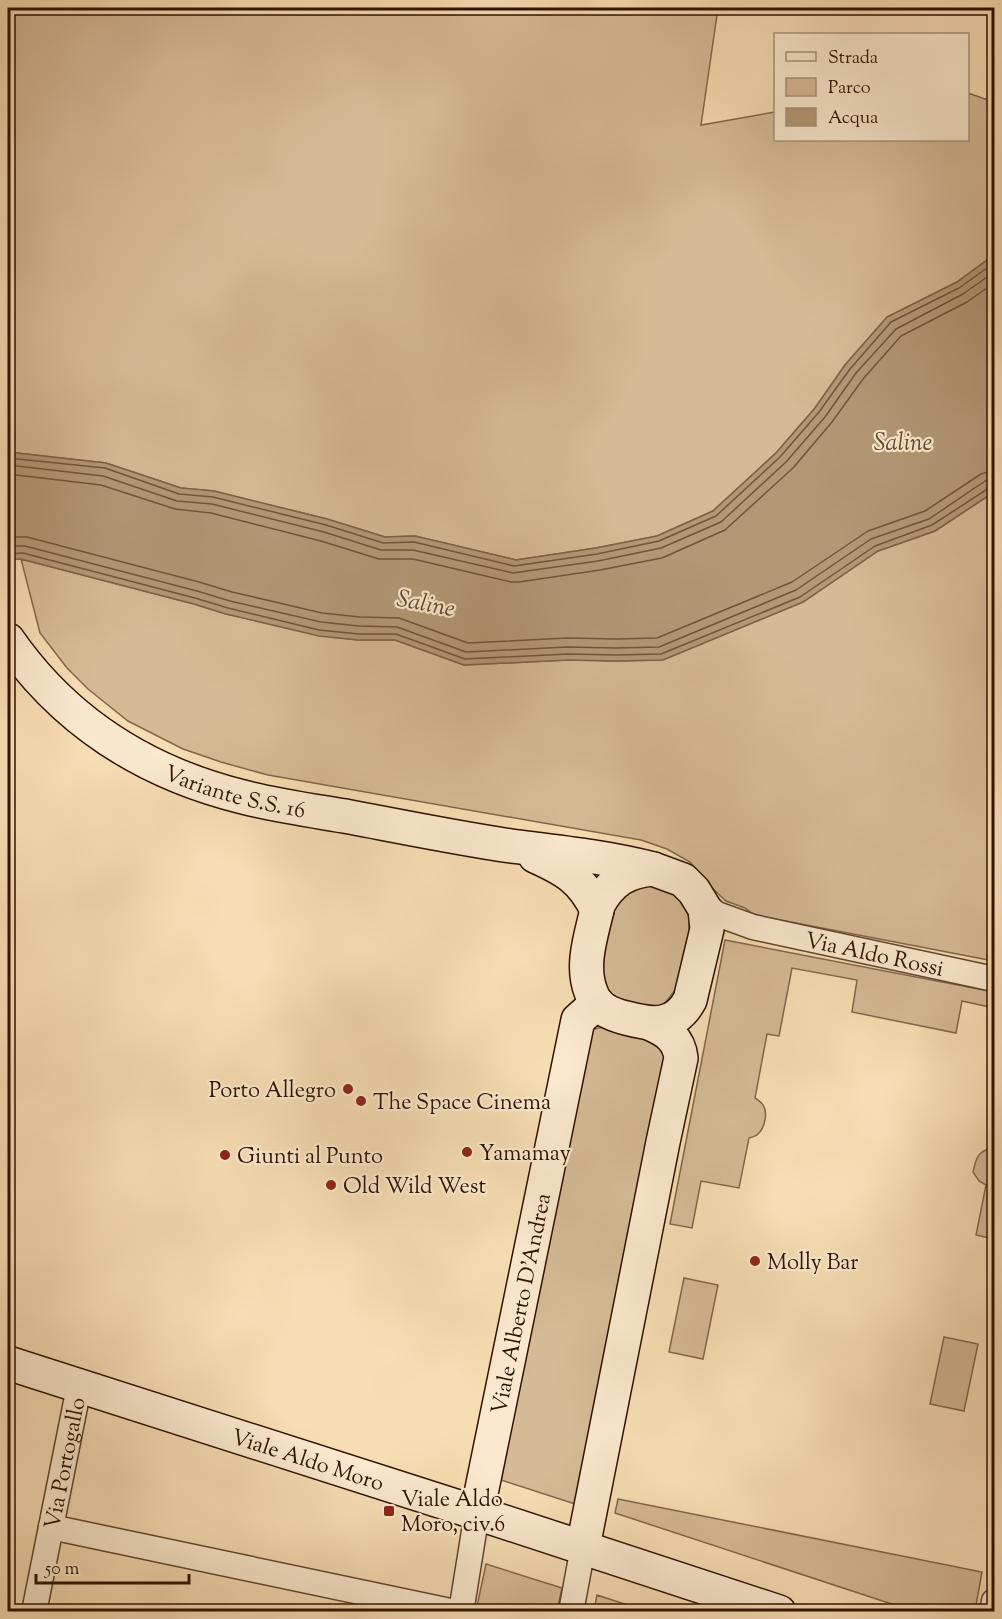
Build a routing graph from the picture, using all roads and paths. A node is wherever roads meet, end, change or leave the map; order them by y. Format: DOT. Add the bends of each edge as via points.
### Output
graph roads {
  1 [pos="11,645"];
  2 [pos="512,846"];
  3 [pos="653,869"];
  4 [pos="702,902"];
  5 [pos="597,910"];
  6 [pos="753,927"];
  7 [pos="704,941"];
  8 [pos="994,979"];
  9 [pos="597,1003"];
  10 [pos="651,1024"];
  11 [pos="8,1363"];
  12 [pos="79,1387"];
  13 [pos="477,1513"];
  14 [pos="51,1527"];
  15 [pos="583,1547"];
  16 [pos="994,1601"];
  17 [pos="34,1611"];
  18 [pos="454,1611"];
  19 [pos="461,1611"];
  20 [pos="571,1611"];
  21 [pos="779,1611"];
  22 [pos="992,1611"];
  1 -- 2 [label="street, Variante S.S. 16" via="57,698 97,732 140,759 189,781 244,798"];
  2 -- 3 [label="street, Variante S.S. 16"];
  2 -- 5 [label="street, Variante S.S. 16" via="574,878"];
  3 -- 4 [label="street" via="683,880"];
  3 -- 5 [label="street" via="626,875 605,893"];
  4 -- 6 [label="street, Via Aldo Rossi" via="717,914"];
  4 -- 7 [label="street" via="707,924"];
  5 -- 9 [label="street" via="586,963 586,977"];
  6 -- 7 [label="street, Via Aldo Rossi"];
  6 -- 8 [label="street, Via Aldo Rossi"];
  7 -- 10 [label="street" via="688,1005 673,1018"];
  9 -- 10 [label="street" via="615,1016"];
  9 -- 13 [label="street, Viale Alberto D'Andrea" via="578,1020"];
  10 -- 15 [label="street" via="673,1036 681,1058"];
  11 -- 12 [label="street, Viale Aldo Moro"];
  12 -- 13 [label="street, Viale Aldo Moro"];
  12 -- 14 [label="street, Via Portogallo"];
  13 -- 15 [label="street, Viale Aldo Moro"];
  13 -- 19 [label="street, Viale Alberto D'Andrea"];
  14 -- 17 [label="street, Via Portogallo"];
  14 -- 18 [label="street"];
  15 -- 20 [label="street"];
  15 -- 21 [label="street, Viale Aldo Moro"];
  16 -- 22 [label="street"];
}
